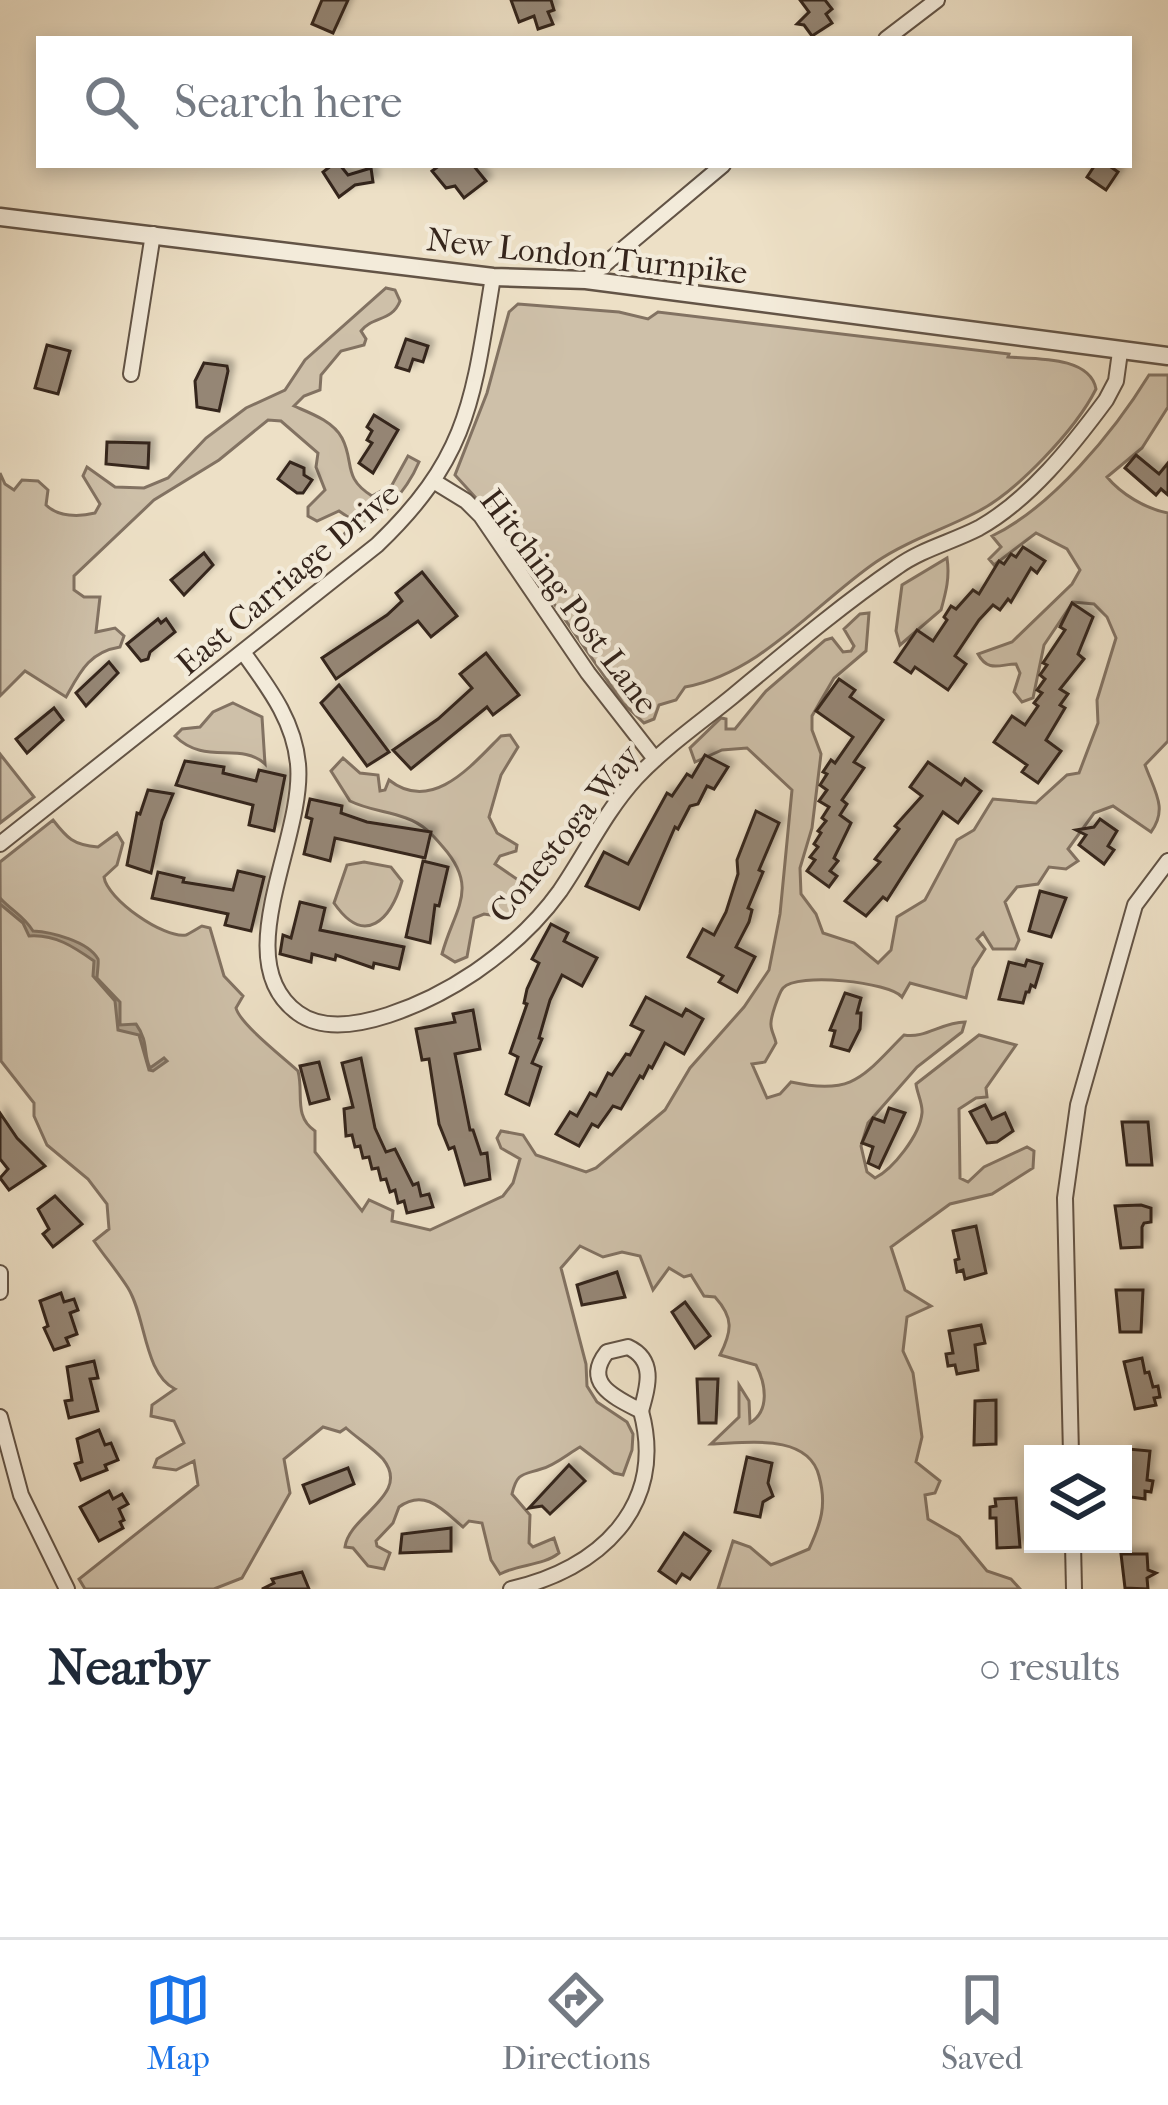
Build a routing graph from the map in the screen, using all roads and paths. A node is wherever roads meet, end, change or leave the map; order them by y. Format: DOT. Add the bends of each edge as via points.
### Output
graph roads {
  1 [pos="937,0"];
  2 [pos="890,36"];
  3 [pos="718,168"];
  4 [pos="0,218"];
  5 [pos="153,234"];
  6 [pos="493,277"];
  7 [pos="586,280"];
  8 [pos="1120,352"];
  9 [pos="1168,356"];
  10 [pos="131,374"];
  11 [pos="436,482"];
  12 [pos="243,652"];
  13 [pos="655,760"];
  14 [pos="0,844"];
  15 [pos="1168,861"];
  16 [pos="0,1273"];
  17 [pos="0,1292"];
  18 [pos="641,1411"];
  19 [pos="0,1418"];
  20 [pos="1071,1445"];
  21 [pos="1073,1553"];
  22 [pos="67,1589"];
  23 [pos="511,1589"];
  24 [pos="1074,1589"];
  1 -- 2 [label="street"];
  3 -- 7 [label="street"];
  4 -- 5 [label="street, New London Turnpike"];
  5 -- 6 [label="street, New London Turnpike"];
  5 -- 10 [label="street"];
  6 -- 7 [label="street, New London Turnpike"];
  6 -- 11 [label="street, East Carriage Drive" via="470,407"];
  7 -- 8 [label="street, New London Turnpike"];
  8 -- 9 [label="street, New London Turnpike"];
  8 -- 13 [label="street, Conestoga Way" via="1106,400 1021,499 901,563"];
  11 -- 12 [label="street, East Carriage Drive" via="377,545"];
  11 -- 13 [label="street, Hitching Post Lane" via="481,516"];
  12 -- 13 [label="street, Conestoga Way" via="290,730 299,780 268,933 268,971 282,999 317,1022 361,1022 432,998 504,951 558,893 610,810"];
  12 -- 14 [label="street, East Carriage Drive"];
  15 -- 20 [label="street" via="1135,905 1078,1106 1065,1198"];
  16 -- 17 [label="street"];
  18 -- 18 [label="street" via="646,1360 635,1349 614,1348 599,1364 601,1385"];
  18 -- 23 [label="street" via="646,1460 620,1527 575,1568"];
  19 -- 22 [label="street" via="21,1495"];
  21 -- 24 [label="street"];
}
